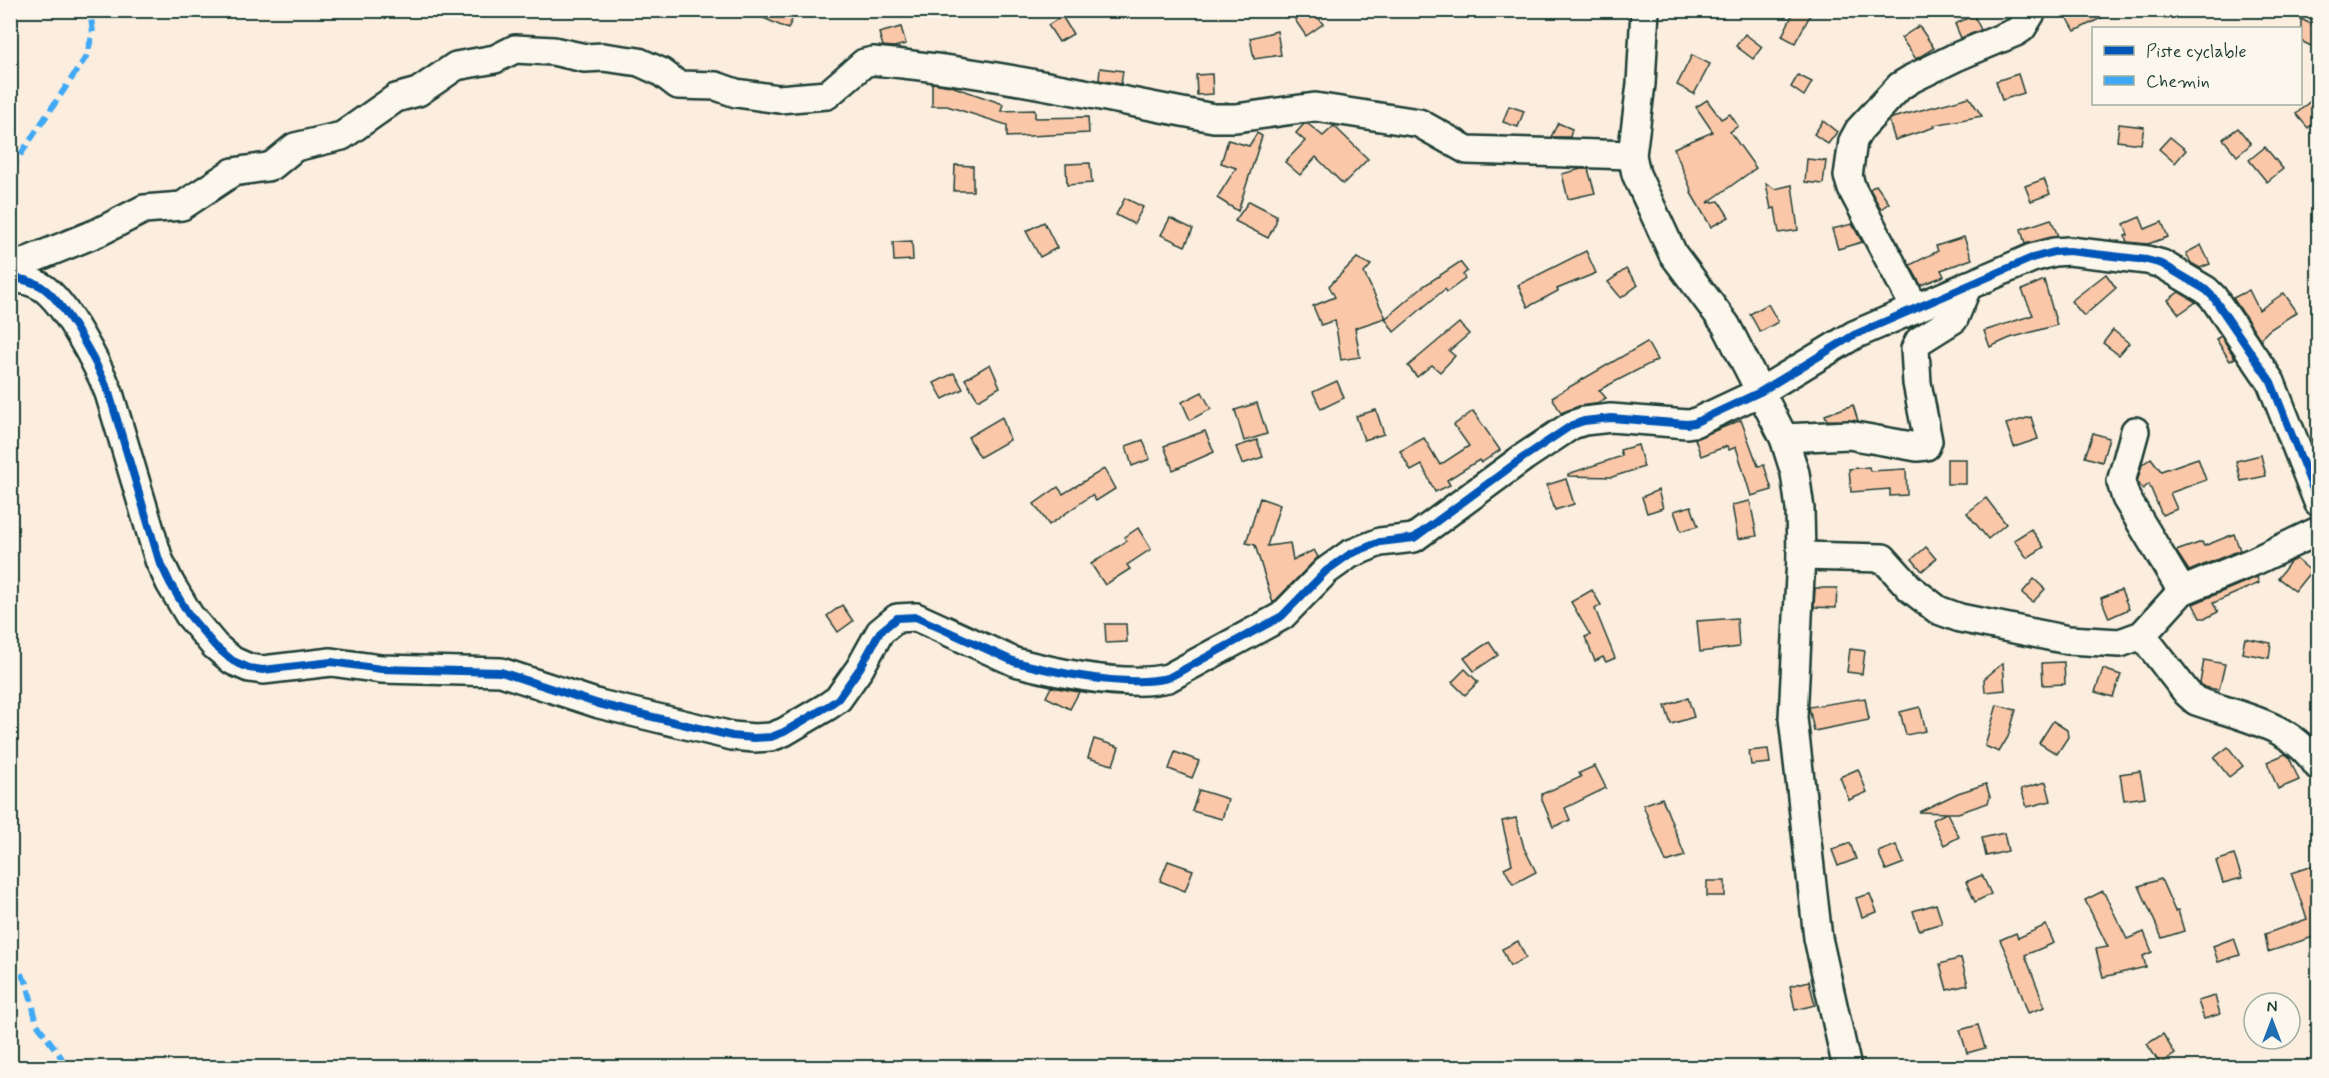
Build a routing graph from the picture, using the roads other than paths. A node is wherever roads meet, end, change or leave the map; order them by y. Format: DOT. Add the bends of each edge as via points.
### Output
graph roads {
  1 [pos="1645,10"];
  2 [pos="2033,10"];
  3 [pos="1632,155"];
  4 [pos="10,271"];
  5 [pos="10,278"];
  6 [pos="1968,285"];
  7 [pos="1915,308"];
  8 [pos="1760,392"];
  9 [pos="2135,431"];
  10 [pos="1784,438"];
  11 [pos="2319,502"];
  12 [pos="2319,531"];
  13 [pos="1801,556"];
  14 [pos="2182,591"];
  15 [pos="2142,635"];
  16 [pos="2319,766"];
  17 [pos="1847,1068"];
  1 -- 3 [label="street"];
  2 -- 7 [label="street" via="2016,32 1900,86 1853,141 1848,176 1852,189"];
  3 -- 4 [label="street" via="1467,150 1419,123 1315,107 1214,118 1018,79 873,61 864,63 827,95 779,99 716,86 678,85 639,62 520,48 488,61 456,66 418,92 396,98 342,136 295,147 267,167 233,172 182,206 144,209"];
  3 -- 8 [label="street" via="1636,174 1673,254 1726,326"];
  5 -- 8 [label="street" via="41,286 55,299 77,332 109,393 159,560 189,615 233,661 263,670 331,662 381,669 501,672 599,704 754,738 784,732 838,699 880,632 897,618 916,617 1028,665 1096,679 1168,678 1282,616 1326,571 1350,554 1374,544 1414,538 1572,425 1611,418 1694,423"];
  6 -- 7 [label="street"];
  6 -- 10 [label="street" via="1954,319 1919,341 1915,349 1917,383 1929,441 1926,446 1849,435"];
  6 -- 11 [label="street" via="2032,258 2069,251 2162,264 2206,290 2267,376"];
  7 -- 8 [label="street" via="1854,335"];
  8 -- 10 [label="street"];
  9 -- 14 [label="street" via="2121,482 2126,498"];
  10 -- 13 [label="street" via="1798,491"];
  12 -- 14 [label="street"];
  13 -- 15 [label="street" via="1883,558 1931,605 1960,618 2082,642 2120,643"];
  13 -- 17 [label="street" via="1793,718 1818,938"];
  14 -- 15 [label="street"];
  15 -- 16 [label="street" via="2196,701 2284,732 2309,752"];
}
